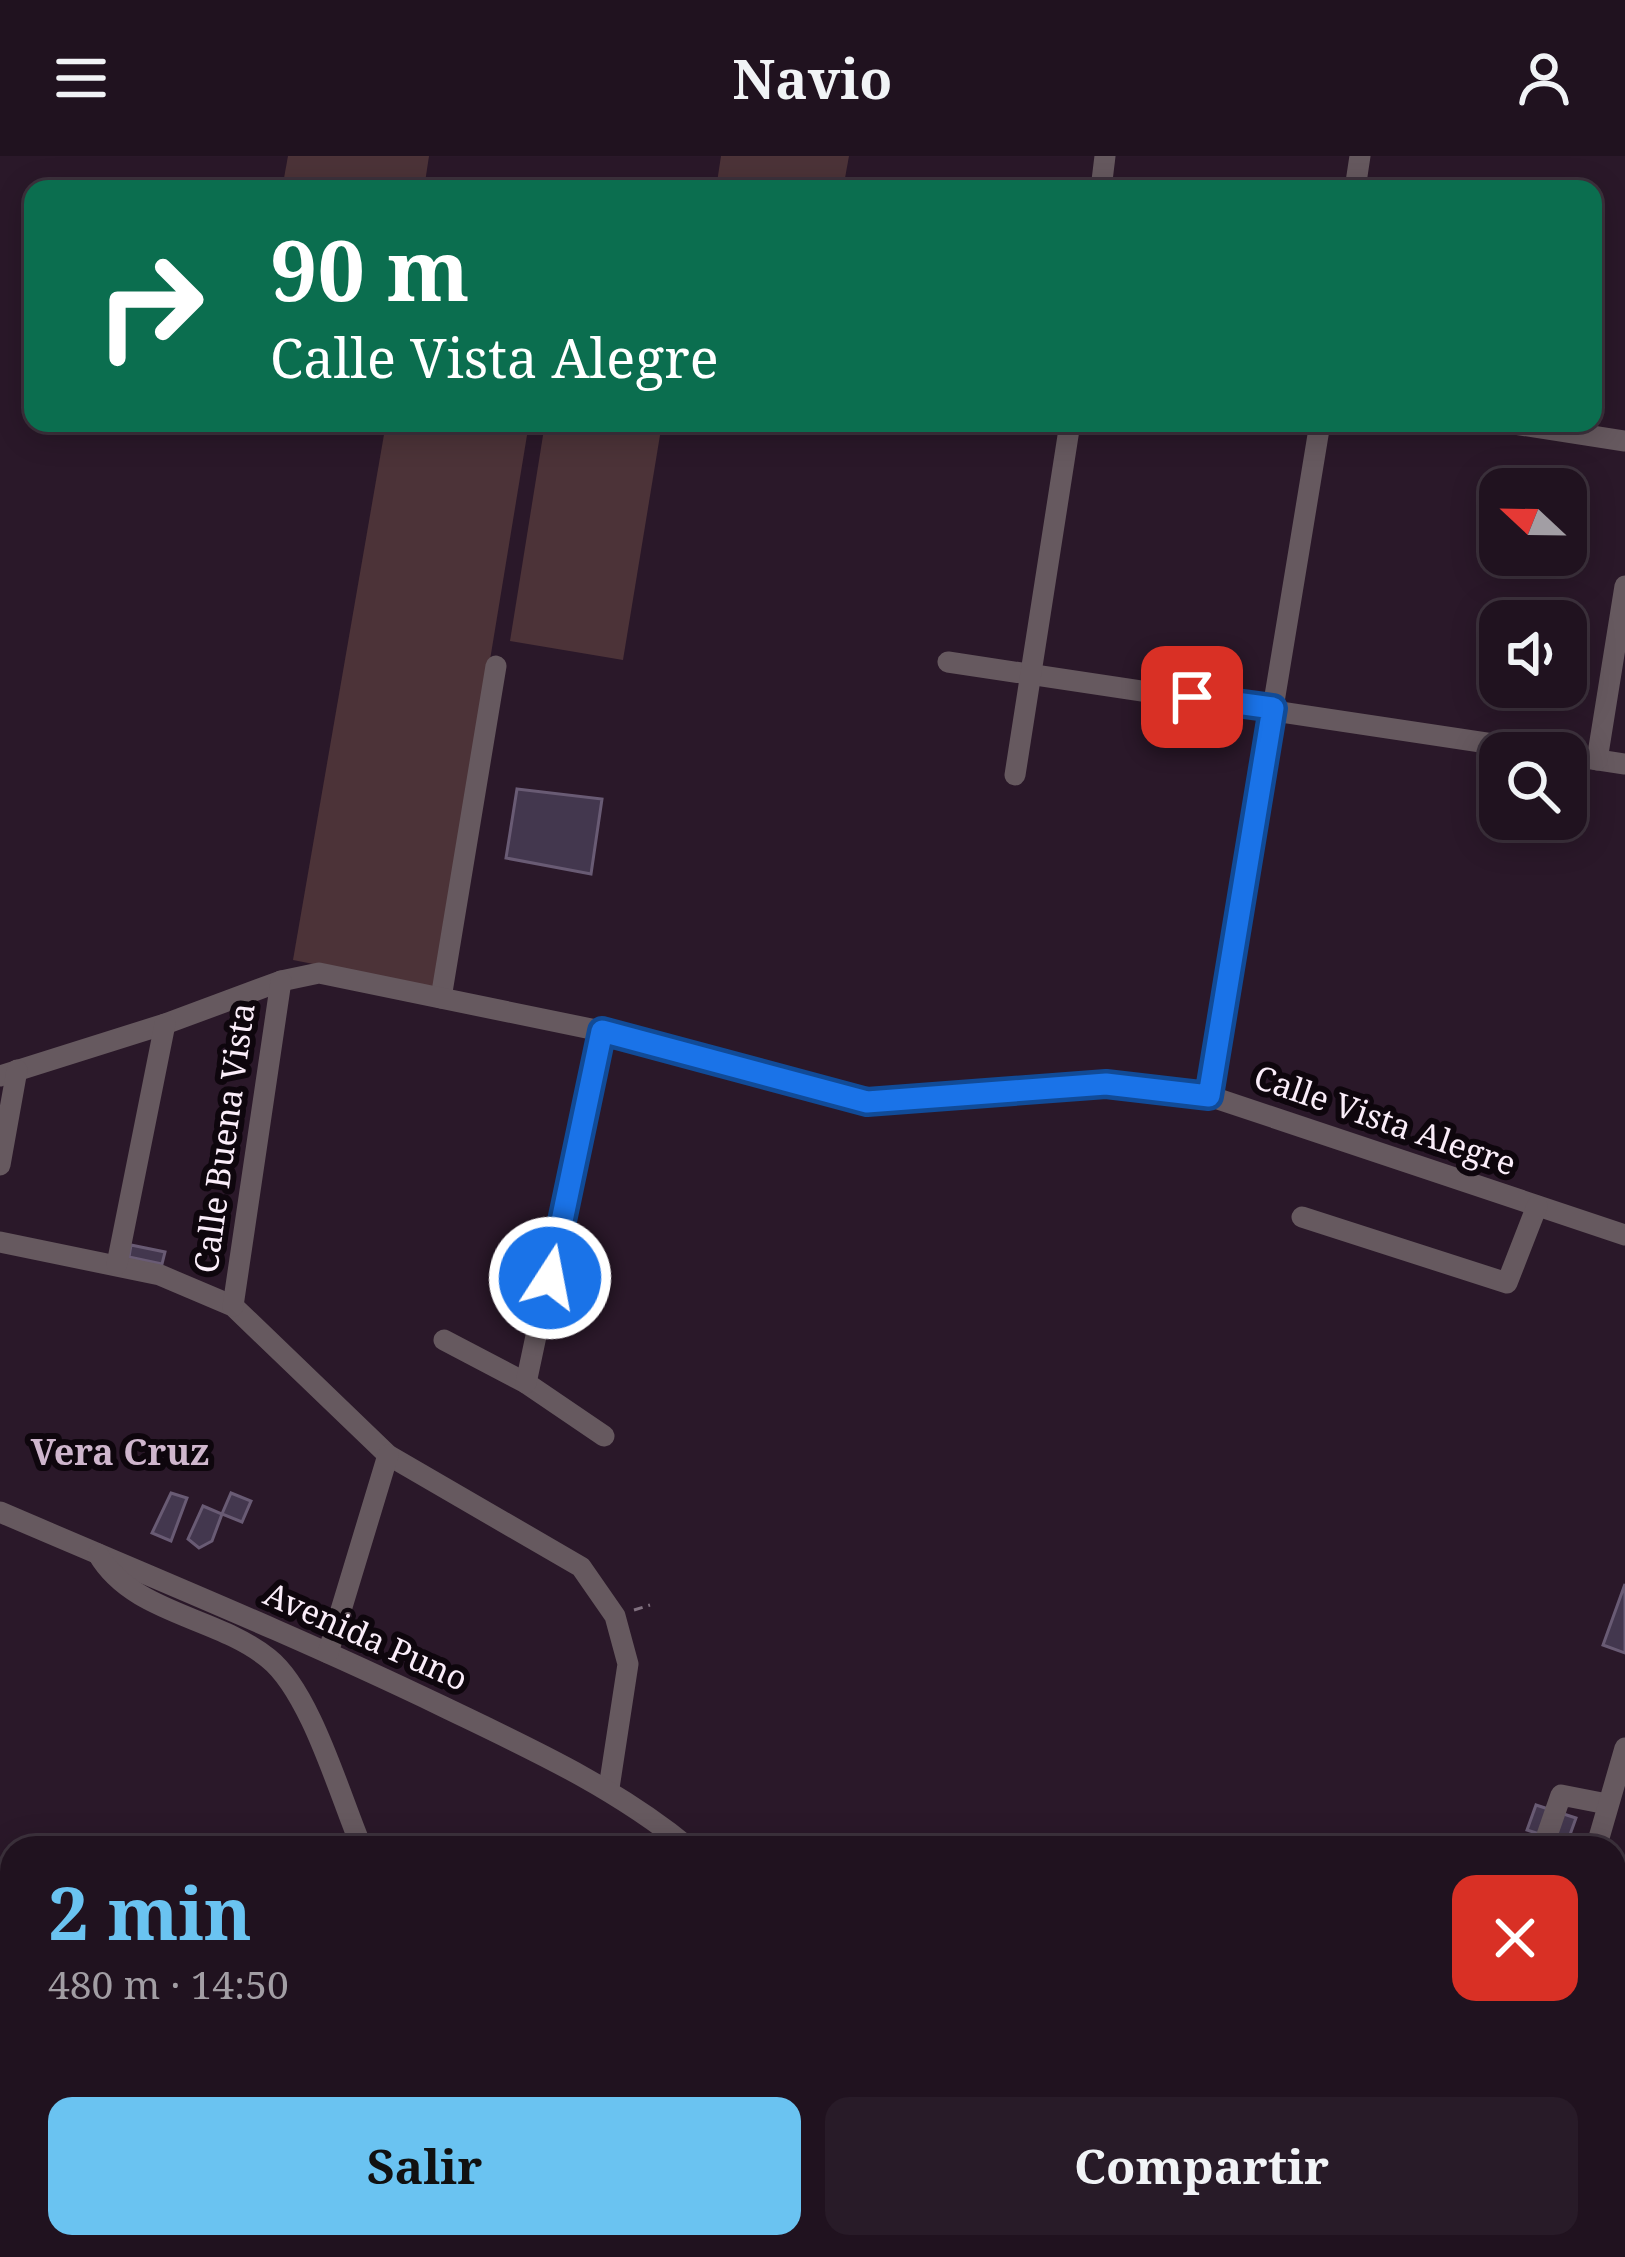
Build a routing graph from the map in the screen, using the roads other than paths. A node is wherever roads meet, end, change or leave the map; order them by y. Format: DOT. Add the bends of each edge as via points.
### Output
graph roads {
  1 [pos="1069,432"];
  2 [pos="1319,432"];
  3 [pos="1566,432"];
  4 [pos="1625,441"];
  5 [pos="1625,586"];
  6 [pos="948,662"];
  7 [pos="496,666"];
  8 [pos="1030,674"];
  9 [pos="1273,708"];
  10 [pos="1479,741"];
  11 [pos="1587,758"];
  12 [pos="1598,760"];
  13 [pos="1625,764"];
  14 [pos="1015,775"];
  15 [pos="281,981"];
  16 [pos="441,998"];
  17 [pos="165,1024"];
  18 [pos="602,1031"];
  19 [pos="8,1073"];
  20 [pos="1209,1096"];
  21 [pos="0,1166"];
  22 [pos="1537,1206"];
  23 [pos="1302,1216"];
  24 [pos="1625,1235"];
  25 [pos="0,1242"];
  26 [pos="117,1264"];
  27 [pos="233,1306"];
  28 [pos="444,1340"];
  29 [pos="526,1383"];
  30 [pos="604,1436"];
  31 [pos="388,1455"];
  32 [pos="0,1512"];
  33 [pos="98,1554"];
  34 [pos="328,1653"];
  35 [pos="1625,1748"];
  36 [pos="609,1788"];
  37 [pos="1607,1804"];
  38 [pos="357,1836"];
  39 [pos="673,1836"];
  40 [pos="1547,1836"];
  41 [pos="1599,1836"];
  1 -- 8 [label="street"];
  2 -- 9 [label="street"];
  3 -- 4 [label="street"];
  5 -- 12 [label="street"];
  6 -- 8 [label="street"];
  7 -- 16 [label="street"];
  8 -- 9 [label="street"];
  8 -- 14 [label="street"];
  9 -- 10 [label="street"];
  9 -- 20 [label="street"];
  11 -- 12 [label="street"];
  12 -- 13 [label="street"];
  15 -- 16 [label="street, Calle Vista Alegre" via="319,973"];
  15 -- 17 [label="street, Calle Vista Alegre"];
  15 -- 27 [label="street, Calle Buena Vista"];
  16 -- 18 [label="street, Calle Vista Alegre"];
  17 -- 19 [label="street, Calle Vista Alegre"];
  17 -- 26 [label="street"];
  18 -- 20 [label="street, Calle Vista Alegre" via="867,1102 1106,1084"];
  18 -- 29 [label="street"];
  19 -- 21 [label="street"];
  20 -- 22 [label="street, Calle Vista Alegre"];
  22 -- 23 [label="street" via="1508,1282"];
  22 -- 24 [label="street, Calle Vista Alegre"];
  25 -- 26 [label="street"];
  26 -- 27 [label="street"];
  27 -- 31 [label="street"];
  28 -- 29 [label="street"];
  29 -- 30 [label="street"];
  31 -- 34 [label="street"];
  31 -- 36 [label="street" via="560,1551 615,1616 628,1664"];
  32 -- 33 [label="street, Avenida Puno"];
  33 -- 34 [label="street, Avenida Puno"];
  33 -- 38 [label="street" via="113,1581 267,1657 292,1683"];
  34 -- 36 [label="street, Avenida Puno"];
  35 -- 37 [label="street"];
  36 -- 39 [label="street, Avenida Puno"];
  37 -- 40 [label="street" via="1562,1795"];
  37 -- 41 [label="street"];
}
